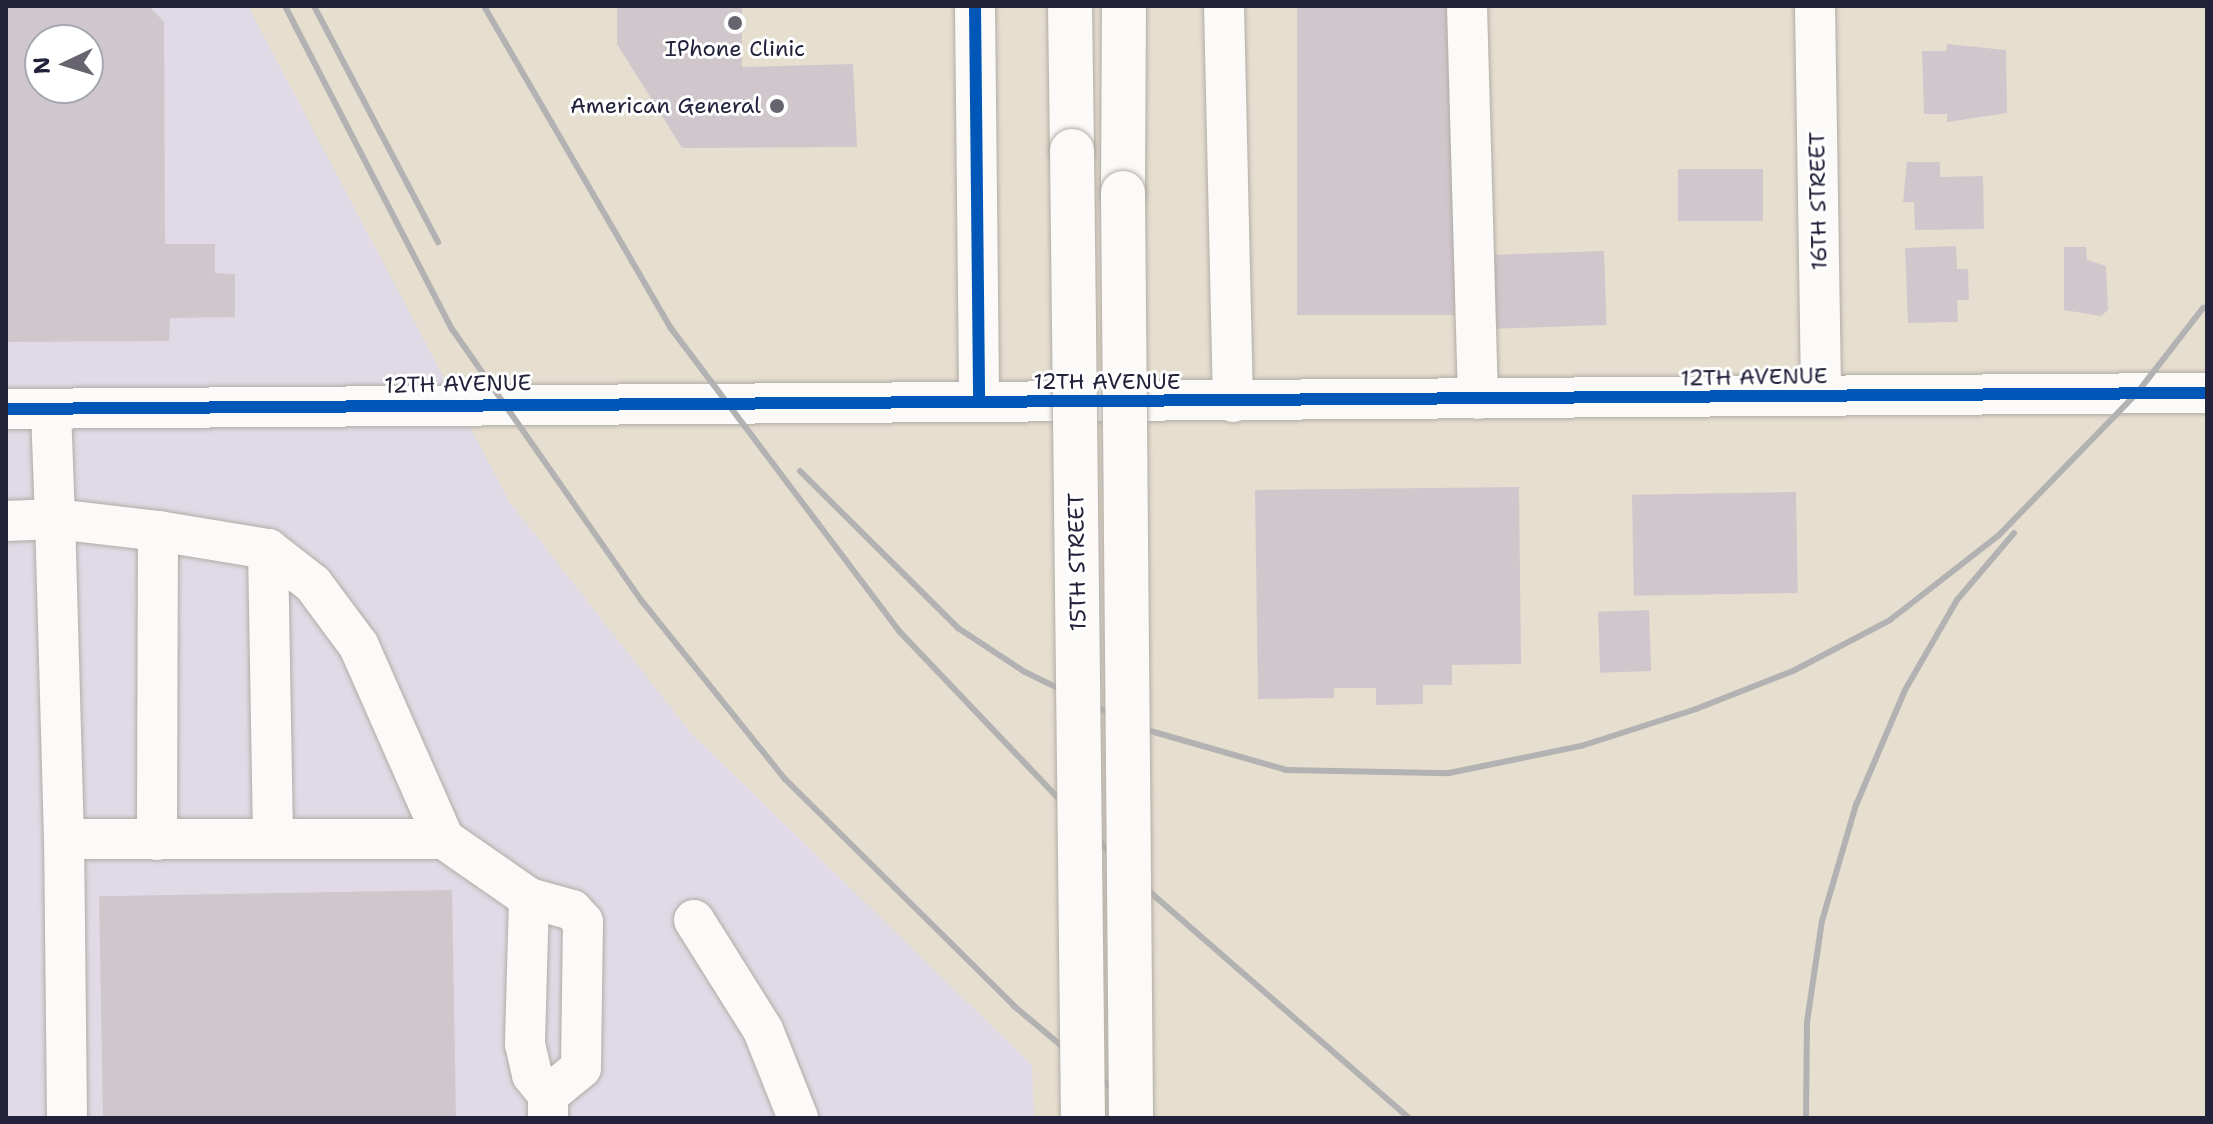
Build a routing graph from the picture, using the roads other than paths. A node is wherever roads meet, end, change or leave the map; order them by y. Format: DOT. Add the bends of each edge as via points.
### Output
graph roads {
  1 [pos="975,6"];
  2 [pos="1070,6"];
  3 [pos="1124,6"];
  4 [pos="1224,6"];
  5 [pos="1467,6"];
  6 [pos="1815,6"];
  7 [pos="2207,393"];
  8 [pos="1821,396"];
  9 [pos="1478,399"];
  10 [pos="979,402"];
  11 [pos="1233,402"];
  12 [pos="6,409"];
  13 [pos="51,409"];
  14 [pos="55,519"];
  15 [pos="6,521"];
  16 [pos="158,531"];
  17 [pos="268,549"];
  18 [pos="64,839"];
  19 [pos="273,839"];
  20 [pos="444,839"];
  21 [pos="157,840"];
  22 [pos="529,898"];
  23 [pos="694,920"];
  24 [pos="548,1107"];
  25 [pos="67,1118"];
  26 [pos="798,1118"];
  27 [pos="1083,1118"];
  28 [pos="1131,1118"];
  1 -- 10 [label="street"];
  2 -- 27 [label="main road, 15TH STREET, bridge"];
  3 -- 28 [label="main road, bridge"];
  4 -- 11 [label="street"];
  5 -- 9 [label="street"];
  6 -- 8 [label="street, 16TH STREET"];
  7 -- 8 [label="street, 12TH AVENUE"];
  8 -- 9 [label="street, 12TH AVENUE"];
  9 -- 11 [label="street, 12TH AVENUE"];
  10 -- 11 [label="street, 12TH AVENUE"];
  10 -- 13 [label="street, 12TH AVENUE"];
  12 -- 13 [label="street, 12TH AVENUE"];
  13 -- 14 [label="street"];
  14 -- 15 [label="street"];
  14 -- 16 [label="street"];
  14 -- 18 [label="street"];
  16 -- 17 [label="street"];
  16 -- 21 [label="street"];
  17 -- 19 [label="street"];
  17 -- 20 [label="street" via="313,584 359,646"];
  18 -- 21 [label="street"];
  18 -- 25 [label="street"];
  19 -- 20 [label="street"];
  19 -- 21 [label="street"];
  20 -- 22 [label="street"];
  22 -- 24 [label="street" via="525,1044 532,1075"];
  22 -- 24 [label="street" via="572,910 583,922 581,1068"];
  23 -- 26 [label="street" via="763,1030"];
}
